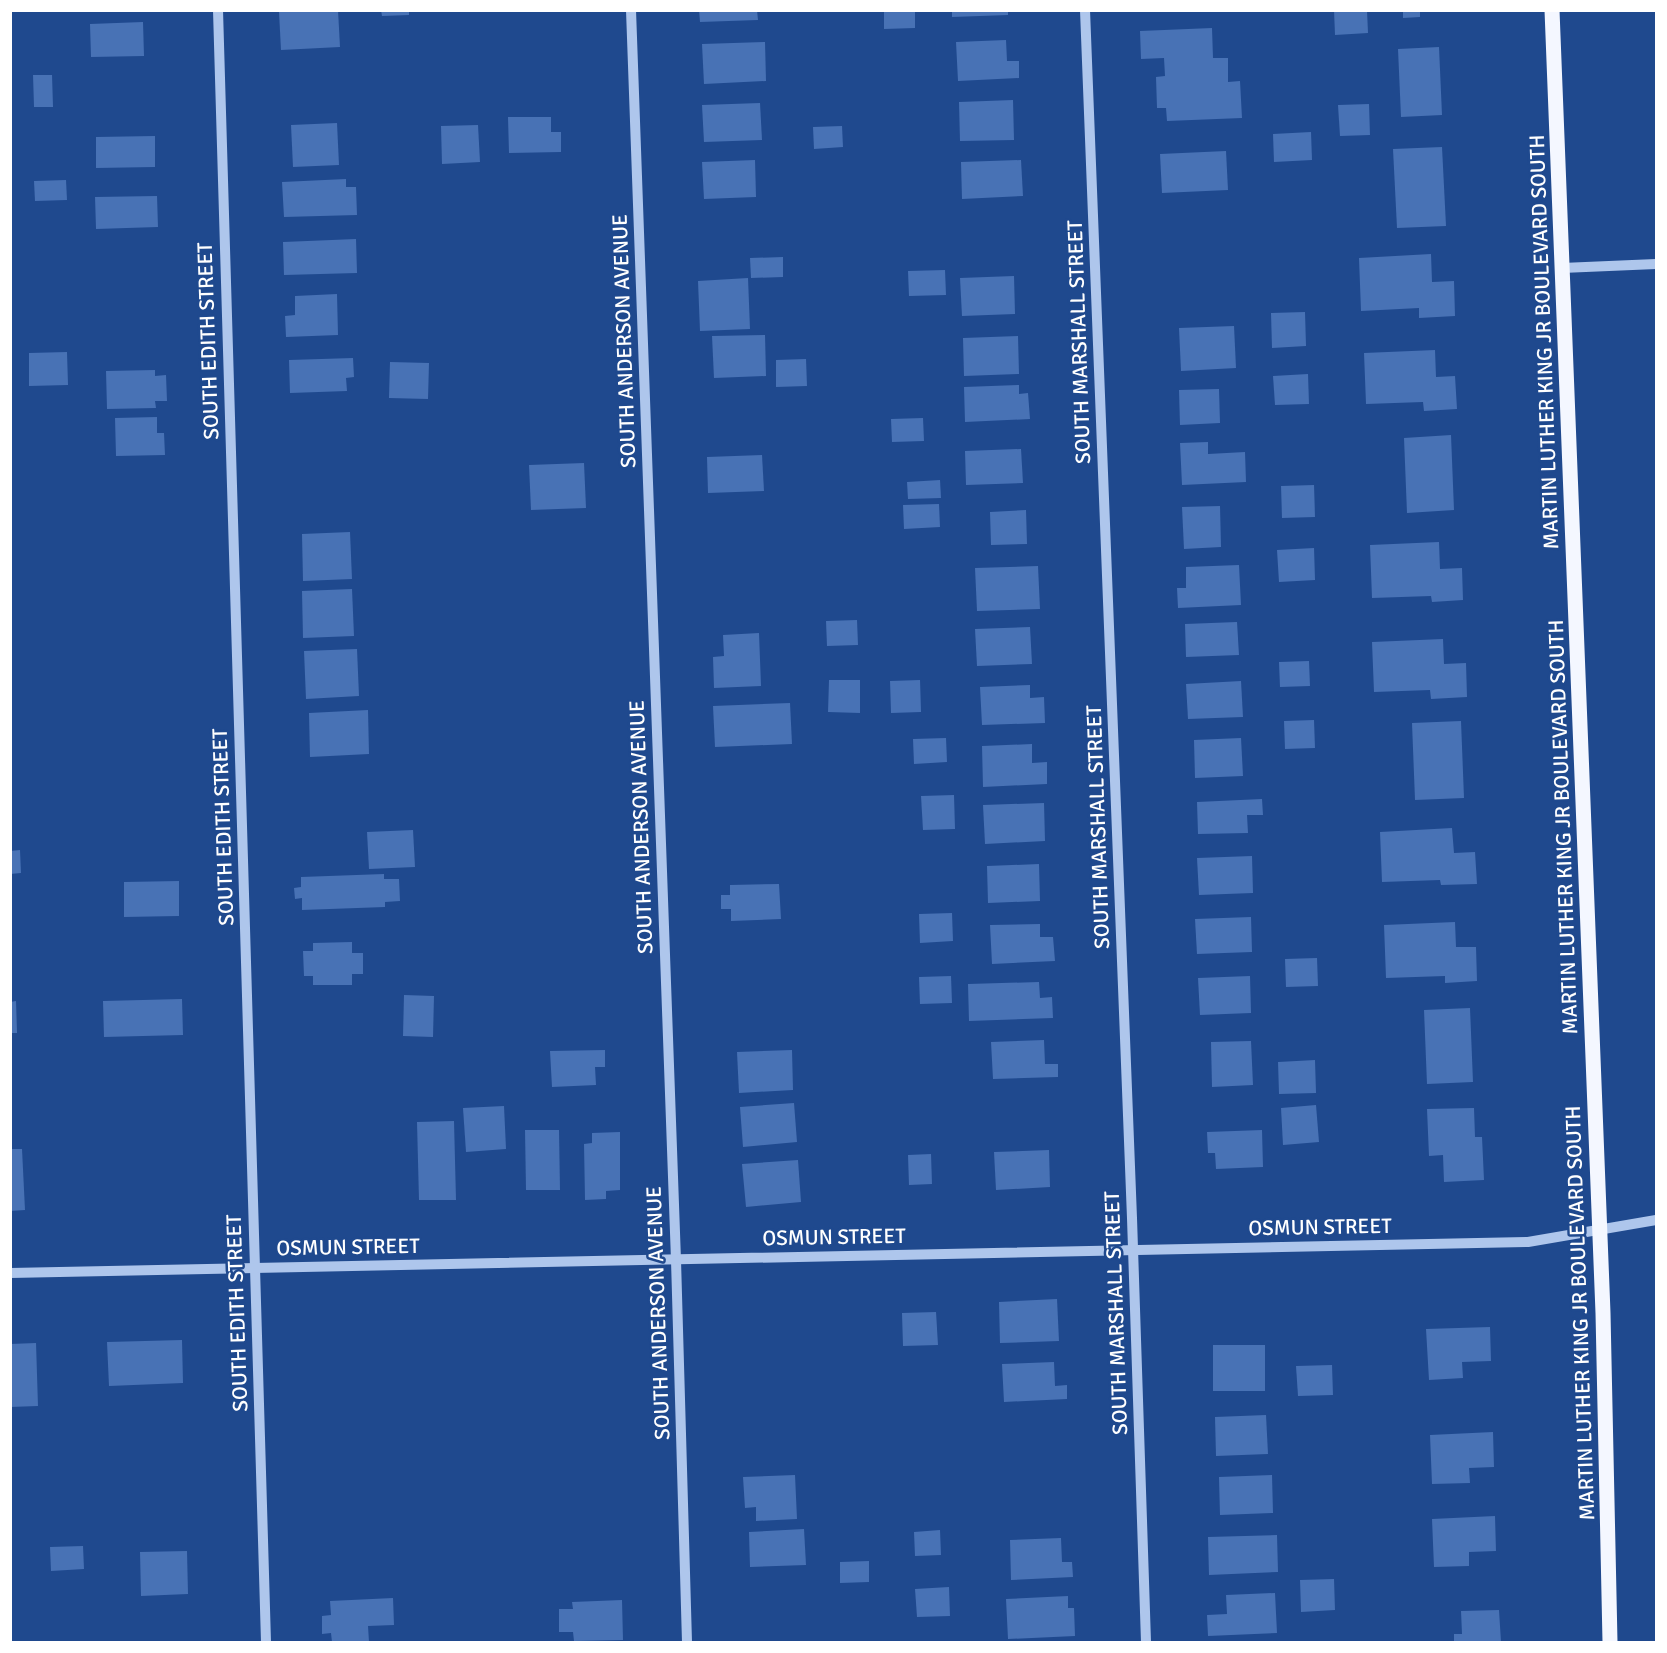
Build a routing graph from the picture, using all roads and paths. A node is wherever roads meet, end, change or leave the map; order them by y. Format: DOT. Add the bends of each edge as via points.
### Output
graph roads {
  1 [pos="218,10"];
  2 [pos="631,10"];
  3 [pos="1085,10"];
  4 [pos="1552,10"];
  5 [pos="1656,264"];
  6 [pos="1562,268"];
  7 [pos="1656,1220"];
  8 [pos="1599,1229"];
  9 [pos="1133,1251"];
  10 [pos="676,1260"];
  11 [pos="255,1269"];
  12 [pos="10,1273"];
  13 [pos="266,1642"];
  14 [pos="687,1642"];
  15 [pos="1146,1642"];
  16 [pos="1610,1642"];
  1 -- 11 [label="street, SOUTH EDITH STREET"];
  2 -- 10 [label="street, SOUTH ANDERSON AVENUE"];
  3 -- 9 [label="street, SOUTH MARSHALL STREET"];
  4 -- 6 [label="main road, MARTIN LUTHER KING JR BOULEVARD SOUTH"];
  5 -- 6 [label="street"];
  6 -- 8 [label="main road, MARTIN LUTHER KING JR BOULEVARD SOUTH"];
  7 -- 8 [label="street, OSMUN STREET"];
  8 -- 9 [label="street, OSMUN STREET" via="1528,1242"];
  8 -- 16 [label="main road, MARTIN LUTHER KING JR BOULEVARD SOUTH"];
  9 -- 10 [label="street, OSMUN STREET"];
  9 -- 15 [label="street, SOUTH MARSHALL STREET"];
  10 -- 11 [label="street, OSMUN STREET"];
  10 -- 14 [label="street, SOUTH ANDERSON AVENUE"];
  11 -- 12 [label="street, OSMUN STREET"];
  11 -- 13 [label="street, SOUTH EDITH STREET"];
}
